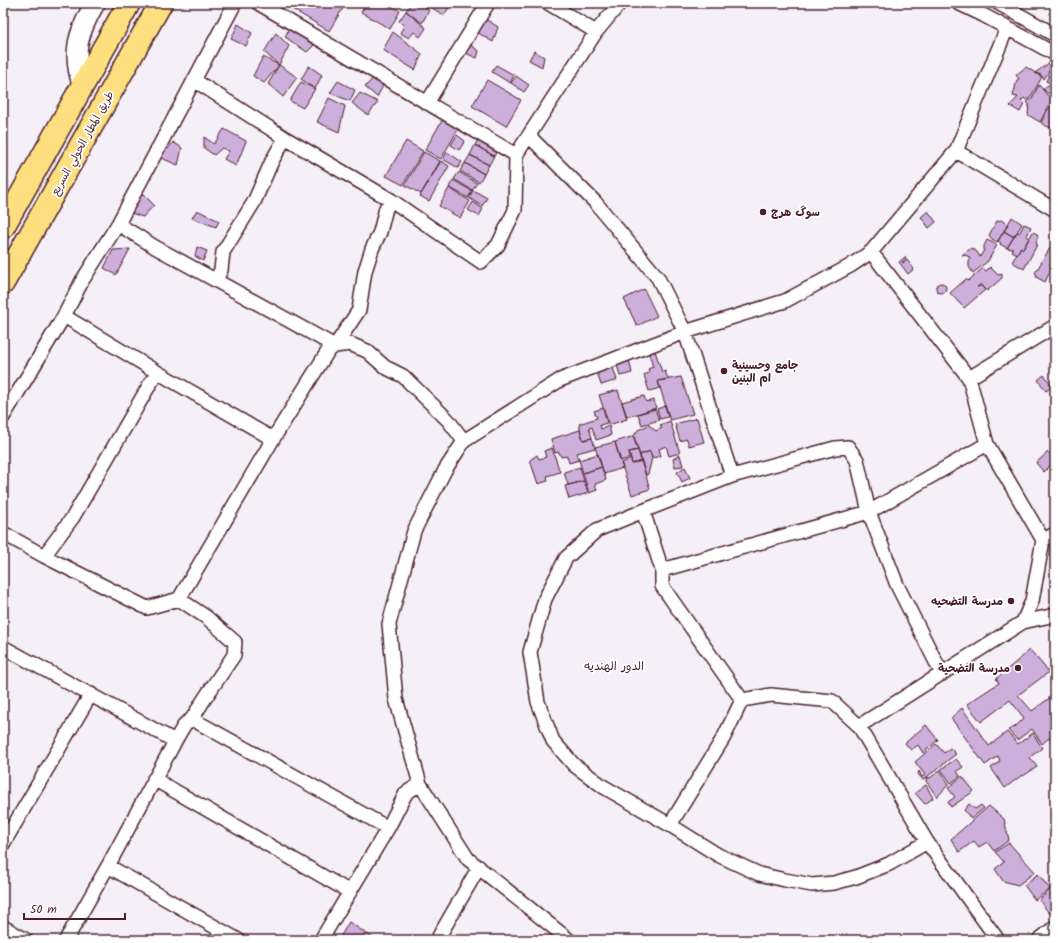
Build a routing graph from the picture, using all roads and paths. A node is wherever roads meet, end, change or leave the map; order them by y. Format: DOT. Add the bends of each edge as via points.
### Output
graph roads {
  1 [pos="95,3"];
  2 [pos="130,3"];
  3 [pos="161,3"];
  4 [pos="235,3"];
  5 [pos="258,3"];
  6 [pos="488,3"];
  7 [pos="548,3"];
  8 [pos="620,3"];
  9 [pos="958,3"];
  10 [pos="990,3"];
  11 [pos="998,3"];
  12 [pos="983,15"];
  13 [pos="1007,28"];
  14 [pos="596,32"];
  15 [pos="1055,34"];
  16 [pos="1055,54"];
  17 [pos="194,80"];
  18 [pos="83,87"];
  19 [pos="427,103"];
  20 [pos="529,136"];
  21 [pos="285,138"];
  22 [pos="956,151"];
  23 [pos="516,155"];
  24 [pos="391,200"];
  25 [pos="1055,210"];
  26 [pos="118,224"];
  27 [pos="3,227"];
  28 [pos="871,252"];
  29 [pos="216,280"];
  30 [pos="3,283"];
  31 [pos="64,316"];
  32 [pos="1055,326"];
  33 [pos="685,332"];
  34 [pos="336,346"];
  35 [pos="157,372"];
  36 [pos="969,378"];
  37 [pos="3,417"];
  38 [pos="273,439"];
  39 [pos="464,441"];
  40 [pos="987,444"];
  41 [pos="732,476"];
  42 [pos="643,510"];
  43 [pos="869,512"];
  44 [pos="3,533"];
  45 [pos="1049,537"];
  46 [pos="44,556"];
  47 [pos="662,570"];
  48 [pos="179,599"];
  49 [pos="1055,615"];
  50 [pos="1024,622"];
  51 [pos="3,647"];
  52 [pos="942,674"];
  53 [pos="91,694"];
  54 [pos="742,700"];
  55 [pos="192,718"];
  56 [pos="859,726"];
  57 [pos="175,741"];
  58 [pos="154,780"];
  59 [pos="420,784"];
  60 [pos="670,826"];
  61 [pos="388,828"];
  62 [pos="7,829"];
  63 [pos="927,842"];
  64 [pos="3,844"];
  65 [pos="108,866"];
  66 [pos="479,867"];
  67 [pos="350,892"];
  68 [pos="3,927"];
  69 [pos="1055,927"];
  70 [pos="23,939"];
  71 [pos="565,939"];
  72 [pos="66,940"];
  73 [pos="238,940"];
  74 [pos="321,940"];
  75 [pos="437,940"];
  76 [pos="998,940"];
  77 [pos="1039,940"];
  1 -- 18 [label="street" via="84,22 77,43 77,65"];
  2 -- 18 [label="highway"];
  3 -- 30 [label="highway, طريق المطار الحولي السريع"];
  4 -- 17 [label="street"];
  5 -- 19 [label="street"];
  6 -- 19 [label="street"];
  7 -- 14 [label="street"];
  8 -- 14 [label="street"];
  9 -- 12 [label="street"];
  10 -- 12 [label="street"];
  11 -- 15 [label="street"];
  12 -- 13 [label="street"];
  13 -- 16 [label="street"];
  13 -- 22 [label="street"];
  14 -- 20 [label="street"];
  17 -- 21 [label="street"];
  17 -- 26 [label="street"];
  18 -- 27 [label="highway"];
  19 -- 23 [label="street"];
  20 -- 23 [label="street"];
  20 -- 33 [label="street" via="595,202 658,278"];
  21 -- 24 [label="street"];
  21 -- 29 [label="street" via="254,202 223,252 221,270"];
  22 -- 25 [label="street"];
  22 -- 28 [label="street"];
  23 -- 24 [label="street" via="515,210 498,245 481,262"];
  24 -- 34 [label="street" via="365,271 359,310"];
  26 -- 29 [label="street"];
  26 -- 31 [label="street" via="82,281"];
  28 -- 33 [label="street" via="785,301"];
  28 -- 36 [label="street"];
  29 -- 34 [label="street"];
  31 -- 35 [label="street"];
  31 -- 37 [label="street"];
  32 -- 36 [label="street"];
  33 -- 39 [label="street" via="560,380"];
  33 -- 41 [label="street"];
  34 -- 38 [label="street" via="328,351"];
  34 -- 39 [label="street" via="350,344 367,351 386,367 404,376 448,420"];
  35 -- 38 [label="street"];
  35 -- 46 [label="street" via="73,517"];
  36 -- 40 [label="street"];
  38 -- 48 [label="street"];
  39 -- 59 [label="street" via="445,470 414,531 388,624 396,699"];
  40 -- 43 [label="street"];
  40 -- 45 [label="street"];
  41 -- 42 [label="street"];
  41 -- 43 [label="street" via="835,448 848,447 857,460"];
  42 -- 47 [label="street"];
  42 -- 60 [label="street" via="597,530 566,558 545,598 530,652 538,702 553,741 574,765 604,787"];
  43 -- 47 [label="street"];
  43 -- 52 [label="street" via="897,585"];
  44 -- 46 [label="street"];
  45 -- 50 [label="street"];
  46 -- 48 [label="street" via="147,608"];
  47 -- 54 [label="street" via="662,586"];
  48 -- 55 [label="street" via="236,642 234,655"];
  49 -- 50 [label="street"];
  50 -- 52 [label="street"];
  51 -- 53 [label="street"];
  52 -- 56 [label="street"];
  53 -- 57 [label="street"];
  53 -- 62 [label="street"];
  54 -- 56 [label="street" via="771,695 832,701"];
  54 -- 60 [label="street" via="724,737"];
  55 -- 57 [label="street" via="185,724"];
  55 -- 61 [label="street"];
  56 -- 63 [label="street"];
  57 -- 58 [label="street"];
  58 -- 65 [label="street"];
  58 -- 67 [label="street"];
  59 -- 61 [label="street" via="406,793"];
  59 -- 66 [label="street" via="468,859"];
  60 -- 63 [label="street" via="718,855 759,874 812,885 856,877 889,864"];
  61 -- 67 [label="street"];
  62 -- 64 [label="street"];
  63 -- 76 [label="street"];
  65 -- 72 [label="street"];
  65 -- 73 [label="street"];
  66 -- 71 [label="street"];
  66 -- 75 [label="street"];
  67 -- 74 [label="street"];
  68 -- 70 [label="street"];
  69 -- 77 [label="street"];
}
